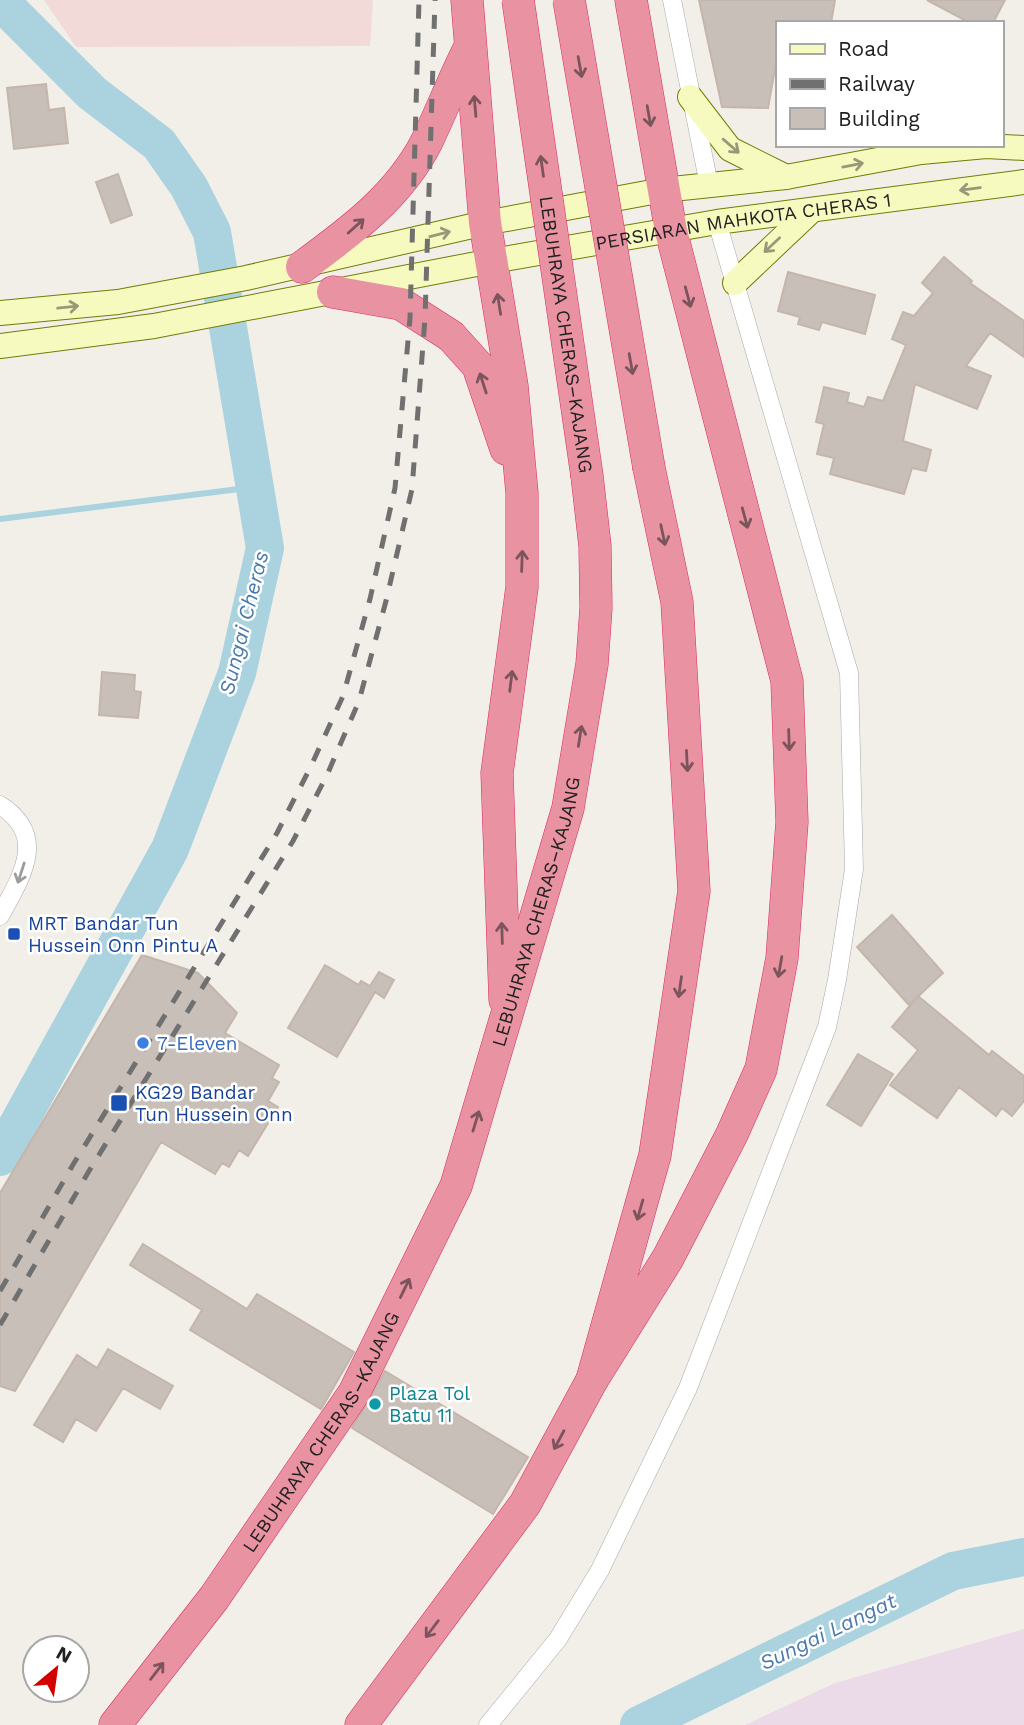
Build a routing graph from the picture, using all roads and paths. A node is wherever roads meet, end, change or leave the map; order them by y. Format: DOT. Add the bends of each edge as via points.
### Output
graph roads {
  1 [pos="467,0"];
  2 [pos="518,0"];
  3 [pos="569,0"];
  4 [pos="631,0"];
  5 [pos="672,0"];
  6 [pos="470,47"];
  7 [pos="690,96"];
  8 [pos="975,147"];
  9 [pos="1003,147"];
  10 [pos="1024,148"];
  11 [pos="786,177"];
  12 [pos="1024,182"];
  13 [pos="709,185"];
  14 [pos="663,190"];
  15 [pos="812,210"];
  16 [pos="717,222"];
  17 [pos="485,223"];
  18 [pos="671,231"];
  19 [pos="492,261"];
  20 [pos="302,267"];
  21 [pos="735,283"];
  22 [pos="333,292"];
  23 [pos="0,313"];
  24 [pos="0,346"];
  25 [pos="522,493"];
  26 [pos="0,805"];
  27 [pos="0,916"];
  28 [pos="506,1026"];
  29 [pos="592,1380"];
  30 [pos="115,1725"];
  31 [pos="361,1725"];
  32 [pos="488,1725"];
  1 -- 6 [label="highway"];
  28 -- 2 [label="highway, LEBUHRAYA CHERAS–KAJANG, one-way, bridge" via="568,808 592,664 596,571 587,476"];
  3 -- 29 [label="highway, one-way, bridge" via="649,468 677,602 694,891 655,1155"];
  4 -- 14 [label="highway, one-way"];
  5 -- 7 [label="street"];
  17 -- 6 [label="highway, one-way"];
  20 -- 6 [label="highway, one-way" via="391,194 426,143"];
  7 -- 11 [label="main road, one-way" via="730,149"];
  7 -- 13 [label="street"];
  11 -- 8 [label="main road, PERSIARAN MAHKOTA CHERAS 1, one-way" via="921,152"];
  9 -- 10 [label="main road, PERSIARAN MAHKOTA CHERAS 1, one-way"];
  11 -- 13 [label="main road, PERSIARAN MAHKOTA CHERAS 1"];
  12 -- 15 [label="main road, PERSIARAN MAHKOTA CHERAS 1, one-way"];
  13 -- 14 [label="main road, PERSIARAN MAHKOTA CHERAS 1"];
  14 -- 17 [label="main road, PERSIARAN MAHKOTA CHERAS 1"];
  14 -- 18 [label="highway"];
  15 -- 16 [label="main road, PERSIARAN MAHKOTA CHERAS 1"];
  15 -- 21 [label="main road, one-way"];
  16 -- 18 [label="main road, PERSIARAN MAHKOTA CHERAS 1"];
  16 -- 21 [label="street"];
  17 -- 19 [label="highway"];
  20 -- 17 [label="main road, PERSIARAN MAHKOTA CHERAS 1, one-way"];
  18 -- 19 [label="main road, PERSIARAN MAHKOTA CHERAS 1"];
  18 -- 29 [label="highway, one-way" via="787,681 792,822 782,958 761,1069 668,1258"];
  19 -- 22 [label="main road, PERSIARAN MAHKOTA CHERAS 1"];
  25 -- 19 [label="highway, one-way" via="512,386"];
  23 -- 20 [label="main road, PERSIARAN MAHKOTA CHERAS 1, one-way" via="118,302"];
  21 -- 32 [label="street" via="849,673 854,869 837,980 827,1027 688,1388 600,1570 558,1639"];
  22 -- 24 [label="main road, PERSIARAN MAHKOTA CHERAS 1" via="209,316"];
  25 -- 22 [label="highway, one-way" via="478,366 451,336 401,304"];
  28 -- 25 [label="highway, one-way" via="497,773 522,587"];
  26 -- 27 [label="street, one-way" via="25,827 28,850 17,886"];
  30 -- 28 [label="highway, LEBUHRAYA CHERAS–KAJANG, one-way" via="214,1598 354,1394 456,1186"];
  29 -- 31 [label="highway, one-way" via="525,1504"];
}
